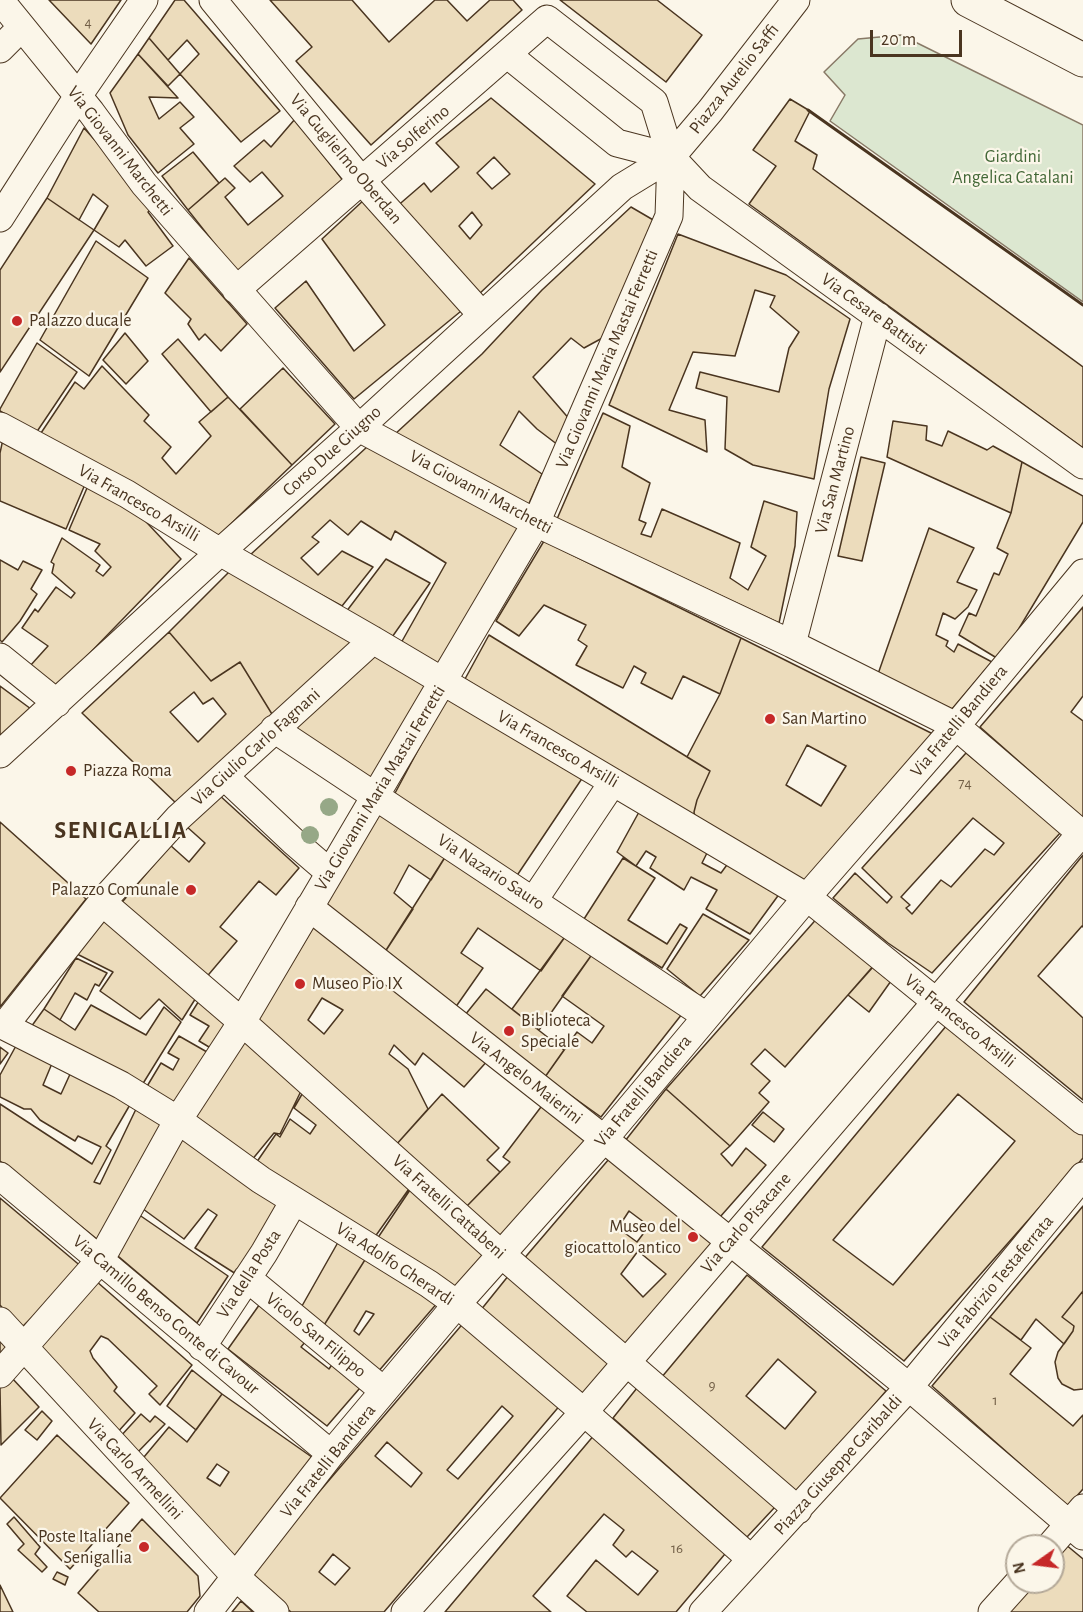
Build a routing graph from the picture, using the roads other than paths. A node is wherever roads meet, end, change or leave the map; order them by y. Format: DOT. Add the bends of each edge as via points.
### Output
graph roads {
  1 [pos="0,0"];
  2 [pos="144,0"];
  3 [pos="213,0"];
  4 [pos="796,0"];
  5 [pos="968,0"];
  6 [pos="22,27"];
  7 [pos="0,49"];
  8 [pos="508,55"];
  9 [pos="1083,60"];
  10 [pos="78,96"];
  11 [pos="671,157"];
  12 [pos="361,180"];
  13 [pos="0,218"];
  14 [pos="236,290"];
  15 [pos="482,315"];
  16 [pos="878,316"];
  17 [pos="359,428"];
  18 [pos="1,429"];
  19 [pos="1083,465"];
  20 [pos="536,523"];
  21 [pos="220,552"];
  22 [pos="1083,573"];
  23 [pos="373,640"];
  24 [pos="792,644"];
  25 [pos="0,657"];
  26 [pos="444,682"];
  27 [pos="57,703"];
  28 [pos="956,726"];
  29 [pos="274,729"];
  30 [pos="0,754"];
  31 [pos="224,776"];
  32 [pos="613,782"];
  33 [pos="376,796"];
  34 [pos="1082,833"];
  35 [pos="329,872"];
  36 [pos="807,897"];
  37 [pos="534,900"];
  38 [pos="102,902"];
  39 [pos="309,907"];
  40 [pos="938,1002"];
  41 [pos="706,1016"];
  42 [pos="242,1022"];
  43 [pos="2,1024"];
  44 [pos="178,1120"];
  45 [pos="1083,1121"];
  46 [pos="604,1138"];
  47 [pos="0,1176"];
  48 [pos="1083,1176"];
  49 [pos="294,1201"];
  50 [pos="730,1242"];
  51 [pos="501,1254"];
  52 [pos="101,1259"];
  53 [pos="247,1278"];
  54 [pos="457,1304"];
  55 [pos="0,1321"];
  56 [pos="202,1347"];
  57 [pos="24,1349"];
  58 [pos="627,1362"];
  59 [pos="0,1374"];
  60 [pos="909,1387"];
  61 [pos="384,1391"];
  62 [pos="584,1412"];
  63 [pos="331,1454"];
  64 [pos="798,1510"];
  65 [pos="1078,1523"];
  66 [pos="1065,1534"];
  67 [pos="751,1559"];
  68 [pos="236,1577"];
  69 [pos="1008,1594"];
  70 [pos="208,1612"];
  71 [pos="275,1612"];
  72 [pos="405,1612"];
  73 [pos="703,1612"];
  74 [pos="992,1612"];
  1 -- 6 [label="street, Via Giovanni Marchetti"];
  2 -- 10 [label="street"];
  3 -- 12 [label="street, Via Guglielmo Oberdan"];
  4 -- 11 [label="street, Piazza Aurelio Saffi"];
  5 -- 9 [label="main road"];
  6 -- 7 [label="street"];
  6 -- 10 [label="street, Via Giovanni Marchetti"];
  8 -- 11 [label="street" via="617,143"];
  8 -- 11 [label="street, Piazza Aurelio Saffi" via="547,19 654,102"];
  8 -- 12 [label="street, Via Solferino"];
  10 -- 13 [label="street"];
  10 -- 14 [label="street, Via Giovanni Marchetti" via="144,184"];
  11 -- 15 [label="street, Corso Due Giugno" via="622,187"];
  11 -- 16 [label="street, Via Cesare Battisti" via="700,188"];
  11 -- 20 [label="street, Via Giovanni Maria Mastai Ferretti" via="669,216"];
  12 -- 14 [label="street, Via Solferino"];
  12 -- 15 [label="street, Via Guglielmo Oberdan"];
  14 -- 17 [label="street, Via Giovanni Marchetti"];
  15 -- 17 [label="street, Corso Due Giugno"];
  16 -- 19 [label="street, Via Cesare Battisti"];
  16 -- 24 [label="street, Via San Martino"];
  17 -- 20 [label="street, Via Giovanni Marchetti"];
  17 -- 21 [label="street, Corso Due Giugno"];
  18 -- 21 [label="street, Via Francesco Arsilli" via="127,494"];
  20 -- 24 [label="street, Via Giovanni Marchetti"];
  20 -- 26 [label="street, Via Giovanni Maria Mastai Ferretti"];
  21 -- 23 [label="street, Via Francesco Arsilli"];
  21 -- 27 [label="street, Corso Due Giugno"];
  22 -- 28 [label="street, Via Fratelli Bandiera"];
  23 -- 26 [label="street, Via Francesco Arsilli"];
  23 -- 29 [label="street, Via Giulio Carlo Fagnani"];
  24 -- 28 [label="street, Via Giovanni Marchetti"];
  25 -- 27 [label="street"];
  26 -- 32 [label="street, Via Francesco Arsilli"];
  26 -- 33 [label="street, Via Giovanni Maria Mastai Ferretti"];
  27 -- 30 [label="street, Corso Due Giugno"];
  28 -- 34 [label="street, Via Giovanni Marchetti"];
  28 -- 36 [label="street, Via Fratelli Bandiera"];
  29 -- 31 [label="street, Via Giulio Carlo Fagnani"];
  29 -- 33 [label="street, Via Nazario Sauro"];
  31 -- 35 [label="street"];
  31 -- 38 [label="street, Via Giulio Carlo Fagnani" via="178,818"];
  32 -- 36 [label="street, Via Francesco Arsilli"];
  32 -- 37 [label="street"];
  33 -- 35 [label="street, Via Giovanni Maria Mastai Ferretti"];
  33 -- 37 [label="street, Via Nazario Sauro"];
  34 -- 40 [label="street, Via Carlo Pisacane"];
  35 -- 39 [label="street, Via Giovanni Maria Mastai Ferretti"];
  36 -- 40 [label="street, Via Francesco Arsilli"];
  36 -- 41 [label="street, Via Fratelli Bandiera"];
  37 -- 41 [label="street, Via Nazario Sauro"];
  38 -- 42 [label="street, Via Fratelli Cattabeni"];
  38 -- 43 [label="street, Via Giulio Carlo Fagnani"];
  39 -- 42 [label="street, Via Giovanni Maria Mastai Ferretti"];
  39 -- 46 [label="street, Via Angelo Maierini"];
  40 -- 45 [label="street, Via Francesco Arsilli"];
  40 -- 50 [label="street, Via Carlo Pisacane"];
  41 -- 46 [label="street, Via Fratelli Bandiera"];
  42 -- 44 [label="street, Via Giovanni Maria Mastai Ferretti"];
  42 -- 51 [label="street, Via Fratelli Cattabeni"];
  43 -- 44 [label="street, Via Adolfo Gherardi" via="121,1085"];
  44 -- 49 [label="street, Via Adolfo Gherardi"];
  44 -- 52 [label="street, Via Giovanni Maria Mastai Ferretti"];
  46 -- 50 [label="street, Via Angelo Maierini"];
  46 -- 51 [label="street, Via Fratelli Bandiera"];
  47 -- 52 [label="street, Via Camillo Benso Conte di Cavour"];
  48 -- 60 [label="street, Via Fabrizio Testaferrata"];
  49 -- 53 [label="street, Via della Posta"];
  49 -- 54 [label="street, Via Adolfo Gherardi"];
  50 -- 58 [label="street, Via Carlo Pisacane"];
  50 -- 60 [label="street, Via Angelo Maierini"];
  51 -- 54 [label="street, Via Fratelli Bandiera"];
  51 -- 58 [label="street, Via Fratelli Cattabeni"];
  52 -- 56 [label="street, Via Camillo Benso Conte di Cavour"];
  52 -- 57 [label="street, Via Giovanni Maria Mastai Ferretti"];
  53 -- 56 [label="street, Via della Posta"];
  53 -- 61 [label="street, Vicolo San Filippo"];
  54 -- 61 [label="street, Via Fratelli Bandiera"];
  54 -- 62 [label="street, Via Adolfo Gherardi"];
  55 -- 57 [label="street, Via Carlo Armellini"];
  56 -- 63 [label="street, Via Camillo Benso Conte di Cavour"];
  57 -- 59 [label="street, Via Giovanni Maria Mastai Ferretti"];
  57 -- 68 [label="street, Via Carlo Armellini"];
  58 -- 62 [label="street, Via Carlo Pisacane"];
  58 -- 64 [label="street, Via Fratelli Cattabeni"];
  60 -- 64 [label="street, Piazza Giuseppe Garibaldi"];
  60 -- 65 [label="street, Piazza Giuseppe Garibaldi"];
  61 -- 63 [label="street, Via Fratelli Bandiera"];
  62 -- 67 [label="street, Via Adolfo Gherardi"];
  62 -- 72 [label="street, Via Carlo Pisacane"];
  63 -- 68 [label="street, Via Fratelli Bandiera"];
  64 -- 67 [label="street, Piazza Giuseppe Garibaldi"];
  65 -- 66 [label="street, Piazza Giuseppe Garibaldi"];
  67 -- 73 [label="street, Piazza Giuseppe Garibaldi"];
  68 -- 70 [label="street, Via Fratelli Bandiera"];
  68 -- 71 [label="street, Via Carlo Armellini"];
  69 -- 74 [label="street"];
}
